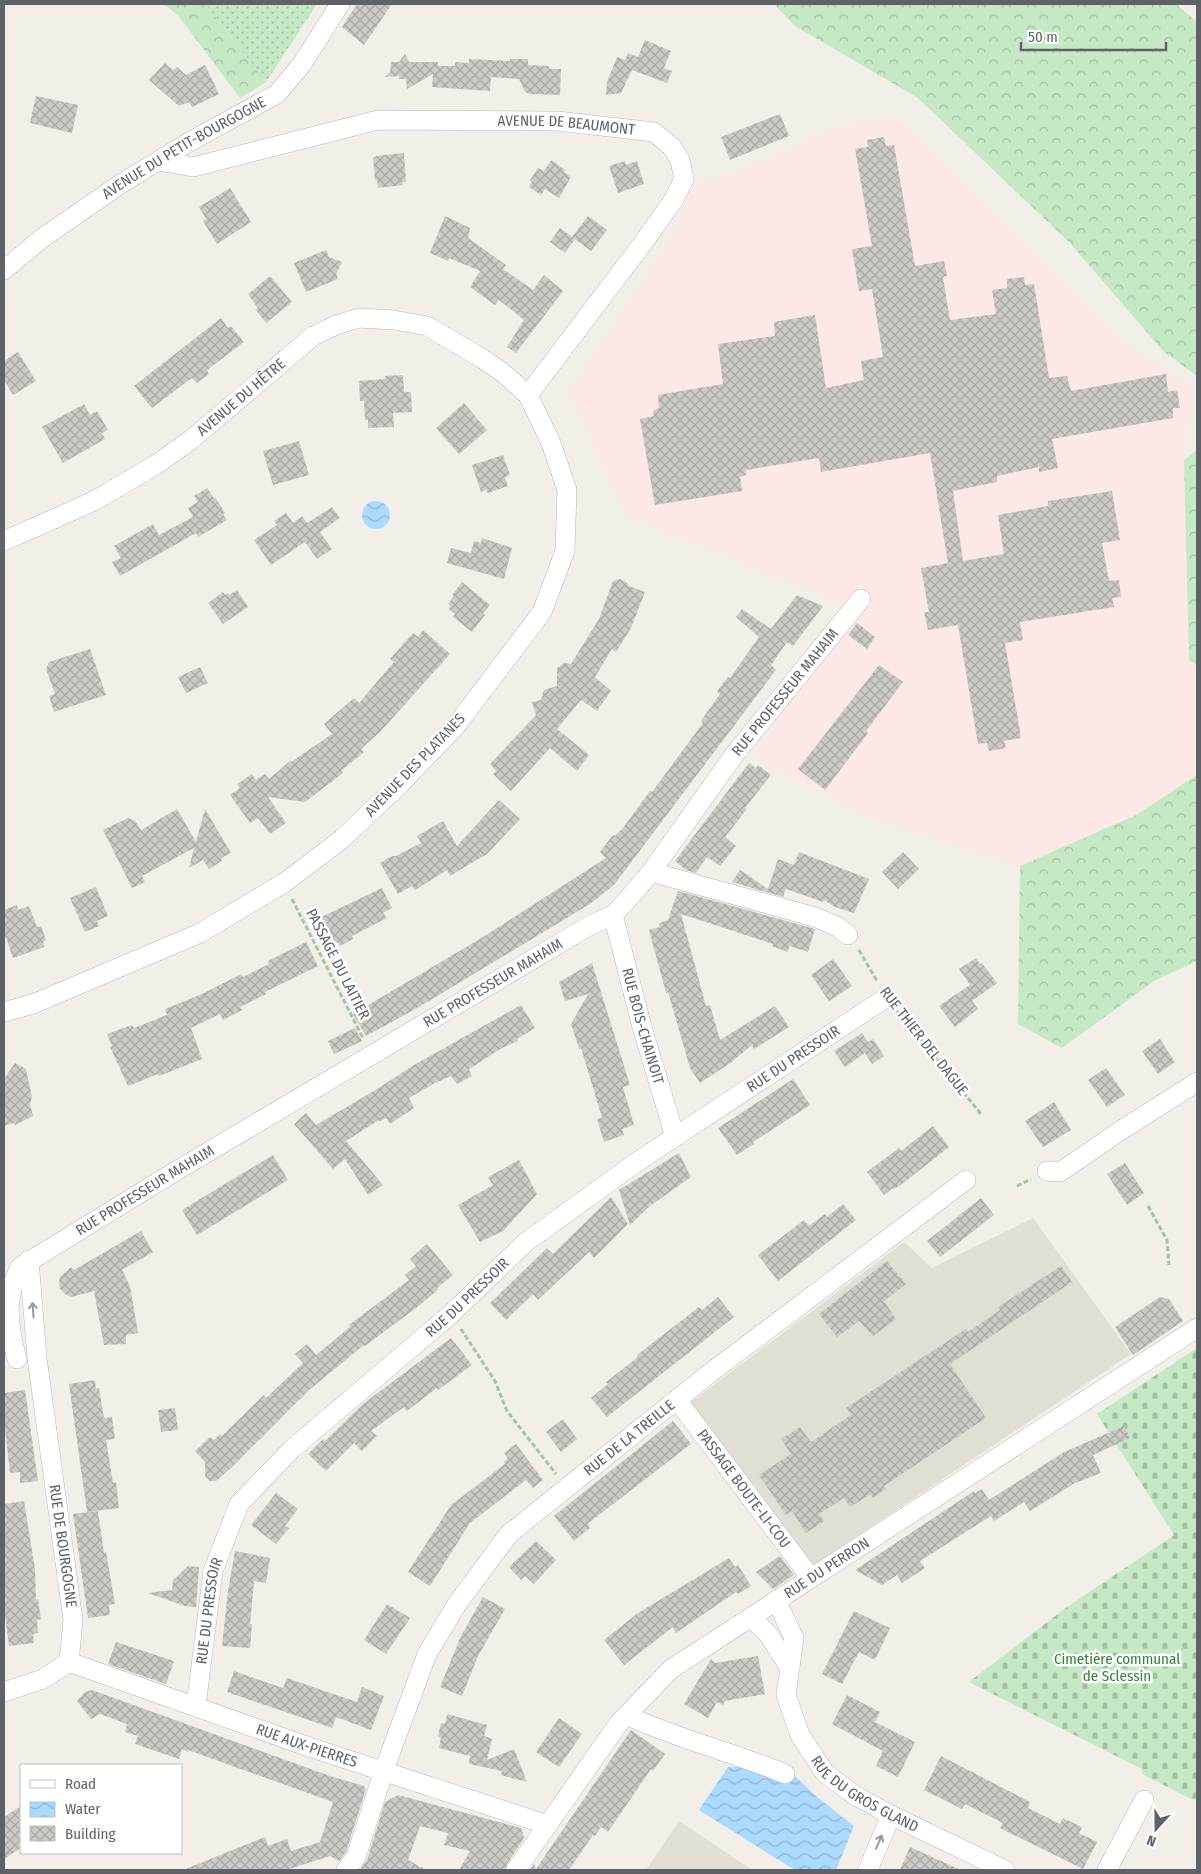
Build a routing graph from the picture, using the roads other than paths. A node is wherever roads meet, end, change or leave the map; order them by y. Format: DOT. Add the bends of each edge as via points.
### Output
graph roads {
  1 [pos="340,4"];
  2 [pos="159,161"];
  3 [pos="4,270"];
  4 [pos="483,359"];
  5 [pos="528,395"];
  6 [pos="4,541"];
  7 [pos="861,599"];
  8 [pos="651,872"];
  9 [pos="613,915"];
  10 [pos="853,942"];
  11 [pos="887,997"];
  12 [pos="4,1012"];
  13 [pos="1197,1082"];
  14 [pos="675,1137"];
  15 [pos="1047,1171"];
  16 [pos="966,1180"];
  17 [pos="29,1260"];
  18 [pos="1197,1328"];
  19 [pos="37,1358"];
  20 [pos="10,1360"];
  21 [pos="677,1400"];
  22 [pos="812,1578"];
  23 [pos="776,1600"];
  24 [pos="751,1617"];
  25 [pos="68,1662"];
  26 [pos="790,1668"];
  27 [pos="4,1692"];
  28 [pos="196,1706"];
  29 [pos="626,1716"];
  30 [pos="384,1770"];
  31 [pos="785,1774"];
  32 [pos="1144,1800"];
  33 [pos="891,1815"];
  34 [pos="548,1825"];
  35 [pos="346,1870"];
  36 [pos="516,1870"];
  37 [pos="868,1870"];
  38 [pos="1005,1870"];
  39 [pos="1107,1870"];
  1 -- 2 [label="street, AVENUE DU PETIT-BOURGOGNE" via="302,64 277,94"];
  2 -- 3 [label="street, AVENUE DU PETIT-BOURGOGNE" via="41,239"];
  2 -- 5 [label="street, AVENUE DE BEAUMONT" via="193,167 378,120 557,121 654,132 672,147 680,160 684,179 646,238"];
  4 -- 5 [label="street, AVENUE DES PLATANES"];
  4 -- 6 [label="street, AVENUE DU HÊTRE" via="427,326 359,318 336,325 314,336 192,439 157,464 94,501"];
  5 -- 12 [label="street, AVENUE DES PLATANES" via="567,490 565,551 542,612 455,727 342,839 284,883 200,933 33,1004"];
  7 -- 8 [label="street, RUE PROFESSEUR MAHAIM" via="734,755"];
  8 -- 9 [label="street, RUE PROFESSEUR MAHAIM"];
  8 -- 10 [label="street" via="815,918 838,927"];
  9 -- 14 [label="street, RUE BOIS-CHAINOIT"];
  9 -- 17 [label="street, RUE PROFESSEUR MAHAIM" via="589,926"];
  11 -- 14 [label="street, RUE DU PRESSOIR"];
  13 -- 15 [label="street" via="1060,1172"];
  14 -- 28 [label="street, RUE DU PRESSOIR" via="526,1242 451,1314 292,1449 239,1504 213,1571"];
  16 -- 21 [label="street, RUE DE LA TREILLE"];
  19 -- 17 [label="street, one-way"];
  17 -- 20 [label="street, RUE PROFESSEUR MAHAIM" via="20,1267 11,1296"];
  18 -- 22 [label="street, RUE DU PERRON"];
  19 -- 20 [label="street"];
  19 -- 25 [label="street, RUE DE BOURGOGNE" via="73,1620"];
  21 -- 22 [label="street, PASSAGE BOUTE-LI-COU"];
  21 -- 30 [label="street, RUE DE LA TREILLE" via="509,1534 457,1604 427,1654"];
  22 -- 23 [label="street, RUE DU PERRON"];
  23 -- 24 [label="street, RUE DU PERRON"];
  23 -- 26 [label="street, RUE DU GROS GLAND" via="794,1638"];
  24 -- 26 [label="street" via="768,1634"];
  24 -- 29 [label="street, RUE DU PERRON" via="671,1668"];
  25 -- 27 [label="street" via="43,1679"];
  25 -- 28 [label="street, RUE AUX-PIERRES"];
  26 -- 33 [label="street, RUE DU GROS GLAND" via="786,1695 800,1735 825,1773 856,1796"];
  28 -- 30 [label="street, RUE AUX-PIERRES"];
  29 -- 31 [label="street"];
  29 -- 34 [label="street, RUE DU PERRON"];
  30 -- 34 [label="street, RUE AUX-PIERRES"];
  30 -- 35 [label="street, RUE DE LA TREILLE" via="356,1857"];
  32 -- 39 [label="street"];
  37 -- 33 [label="street, one-way"];
  33 -- 38 [label="street, RUE DU GROS GLAND"];
  34 -- 36 [label="street, RUE DU PERRON"];
}
